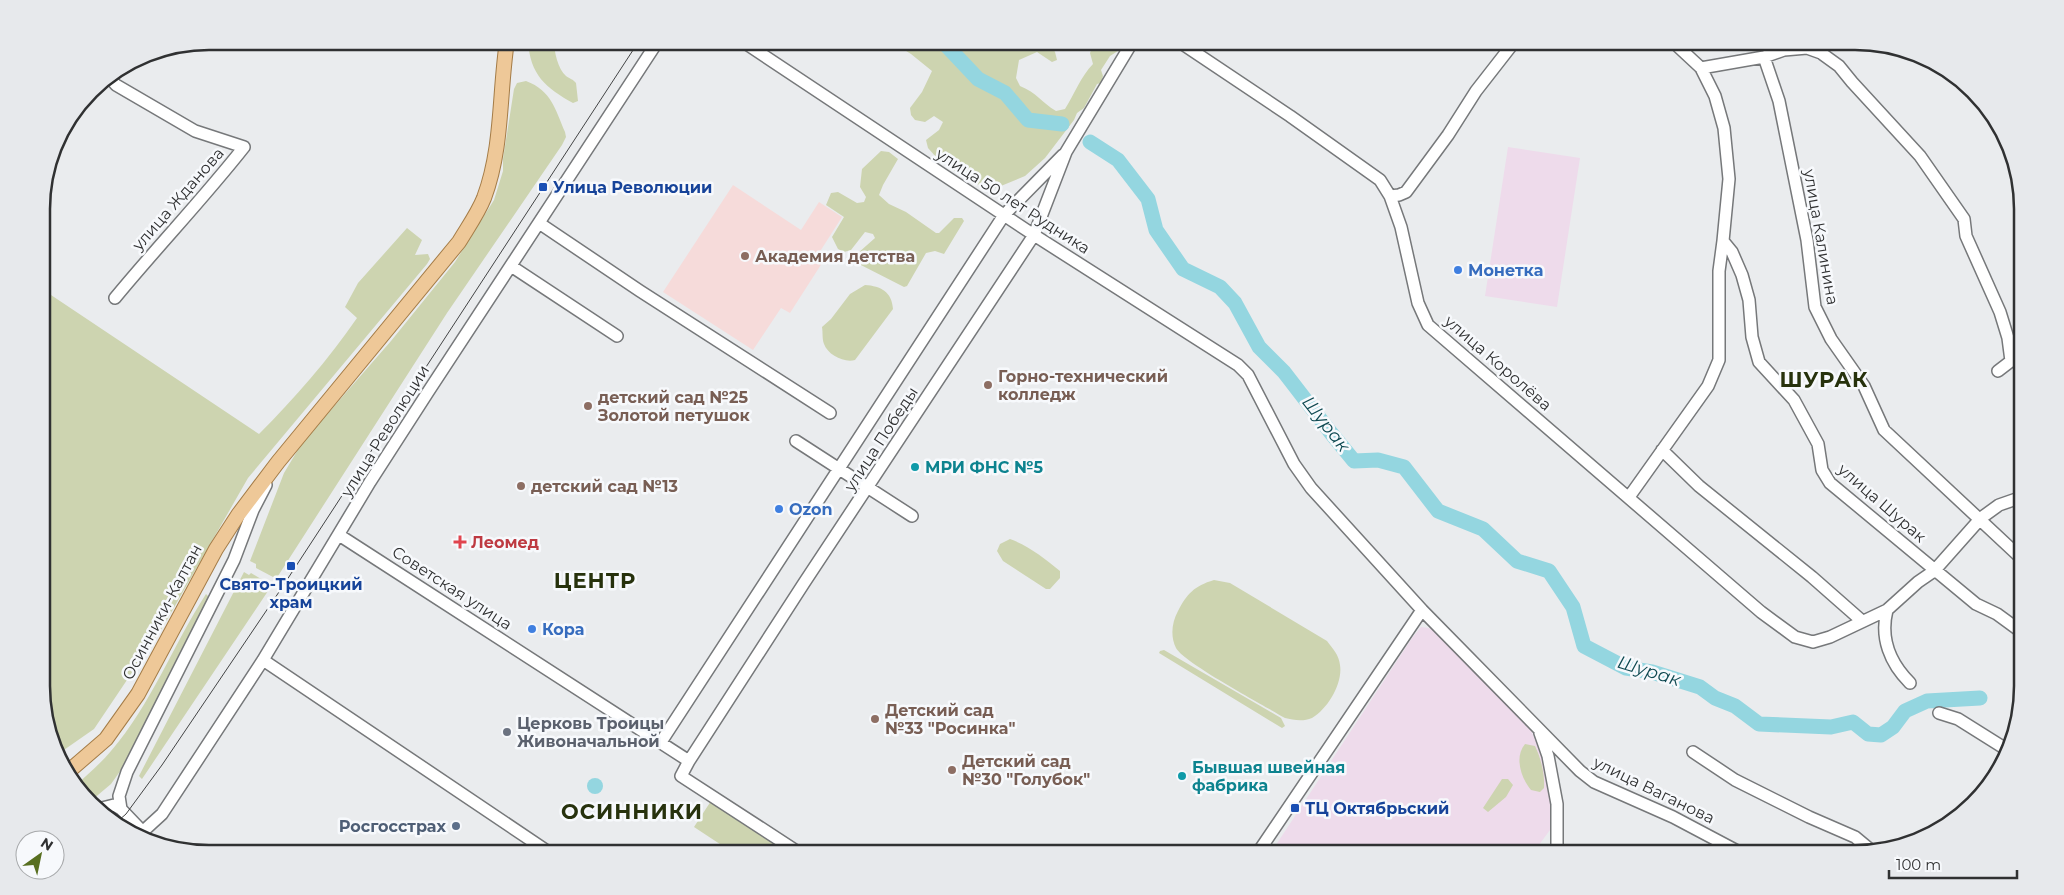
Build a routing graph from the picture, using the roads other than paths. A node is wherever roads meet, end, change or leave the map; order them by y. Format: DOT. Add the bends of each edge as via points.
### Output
graph roads {
  1 [pos="506,50"];
  2 [pos="652,50"];
  3 [pos="756,50"];
  4 [pos="1128,50"];
  5 [pos="1191,50"];
  6 [pos="1508,50"];
  7 [pos="1682,50"];
  8 [pos="1784,50"];
  9 [pos="1813,50"];
  10 [pos="1764,57"];
  11 [pos="1701,68"];
  12 [pos="114,82"];
  13 [pos="1066,152"];
  14 [pos="1390,196"];
  15 [pos="1004,215"];
  16 [pos="539,223"];
  17 [pos="1034,235"];
  18 [pos="1723,241"];
  19 [pos="511,266"];
  20 [pos="115,298"];
  21 [pos="617,336"];
  22 [pos="1998,371"];
  23 [pos="830,413"];
  24 [pos="796,440"];
  25 [pos="1662,450"];
  26 [pos="278,462"];
  27 [pos="839,468"];
  28 [pos="869,487"];
  29 [pos="1628,497"];
  30 [pos="2014,500"];
  31 [pos="912,516"];
  32 [pos="1981,518"];
  33 [pos="340,535"];
  34 [pos="2014,551"];
  35 [pos="1934,571"];
  36 [pos="1422,610"];
  37 [pos="1887,610"];
  38 [pos="1862,620"];
  39 [pos="2014,626"];
  40 [pos="263,660"];
  41 [pos="1910,683"];
  42 [pos="1939,713"];
  43 [pos="1538,727"];
  44 [pos="661,742"];
  45 [pos="2002,746"];
  46 [pos="1693,752"];
  47 [pos="689,761"];
  48 [pos="72,768"];
  49 [pos="107,807"];
  50 [pos="121,809"];
  51 [pos="135,827"];
  52 [pos="147,832"];
  53 [pos="538,845"];
  54 [pos="787,845"];
  55 [pos="1263,845"];
  56 [pos="1557,845"];
  57 [pos="1726,845"];
  58 [pos="1864,845"];
  1 -- 26 [label="main road, Осинники-Калтан" via="498,144 491,178 481,204 459,242"];
  2 -- 16 [label="street, улица Революции"];
  3 -- 15 [label="street, улица 50 лет Рудника"];
  4 -- 13 [label="street, улица Победы"];
  5 -- 14 [label="street, улица Королёва" via="1370,172 1380,180"];
  6 -- 14 [label="street" via="1406,192"];
  7 -- 11 [label="street"];
  8 -- 10 [label="street"];
  9 -- 22 [label="street" via="1839,66 1920,156 1964,219 1966,236 2000,312 2008,338 2011,361"];
  10 -- 11 [label="street"];
  10 -- 32 [label="street, улица Калинина" via="1780,110 1807,240 1815,307 1831,339 1864,386 1884,430"];
  11 -- 18 [label="street" via="1715,96 1724,128 1729,180"];
  12 -- 20 [label="street, улица Жданова" via="195,131 244,147"];
  13 -- 15 [label="street, улица Победы"];
  13 -- 17 [label="street, улица Победы"];
  14 -- 29 [label="street, улица Королёва" via="1405,240 1418,303 1428,325"];
  15 -- 17 [label="street, улица 50 лет Рудника"];
  15 -- 27 [label="street, улица Победы"];
  16 -- 19 [label="street, улица Революции"];
  16 -- 23 [label="street"];
  17 -- 28 [label="street, улица Победы"];
  17 -- 36 [label="street, улица 50 лет Рудника" via="1238,365 1248,375 1294,464 1311,488"];
  18 -- 25 [label="street" via="1719,360 1708,386"];
  18 -- 35 [label="street, улица Шурак" via="1742,275 1758,362 1794,400 1818,444 1822,470 1830,483"];
  19 -- 21 [label="street"];
  19 -- 33 [label="street, улица Революции"];
  24 -- 27 [label="street"];
  25 -- 29 [label="street"];
  25 -- 38 [label="street" via="1699,486"];
  26 -- 48 [label="main road, Осинники-Калтан" via="216,549 138,694 106,739"];
  26 -- 50 [label="street" via="253,510 234,560 127,772 119,796"];
  27 -- 28 [label="street"];
  27 -- 44 [label="street, улица Победы"];
  28 -- 31 [label="street"];
  28 -- 47 [label="street, улица Победы"];
  29 -- 38 [label="street, улица Королёва" via="1795,637 1813,642"];
  30 -- 32 [label="street"];
  32 -- 34 [label="street, улица Калинина"];
  32 -- 35 [label="street"];
  33 -- 40 [label="street, улица Революции"];
  33 -- 44 [label="street, Советская улица"];
  35 -- 37 [label="street"];
  35 -- 39 [label="street, улица Шурак" via="1976,604"];
  36 -- 43 [label="street, улица Ваганова"];
  36 -- 55 [label="street"];
  37 -- 38 [label="street, улица Королёва"];
  37 -- 41 [label="street" via="1884,623 1888,653"];
  40 -- 52 [label="street, улица Революции"];
  40 -- 53 [label="street"];
  42 -- 45 [label="street" via="1958,719"];
  43 -- 56 [label="street" via="1548,756 1557,804"];
  43 -- 57 [label="street, улица Ваганова" via="1594,782"];
  44 -- 47 [label="street, Советская улица"];
  46 -- 58 [label="street" via="1735,780 1854,837"];
  47 -- 54 [label="street" via="680,776"];
  49 -- 50 [label="street" via="114,805"];
  50 -- 51 [label="street"];
}
